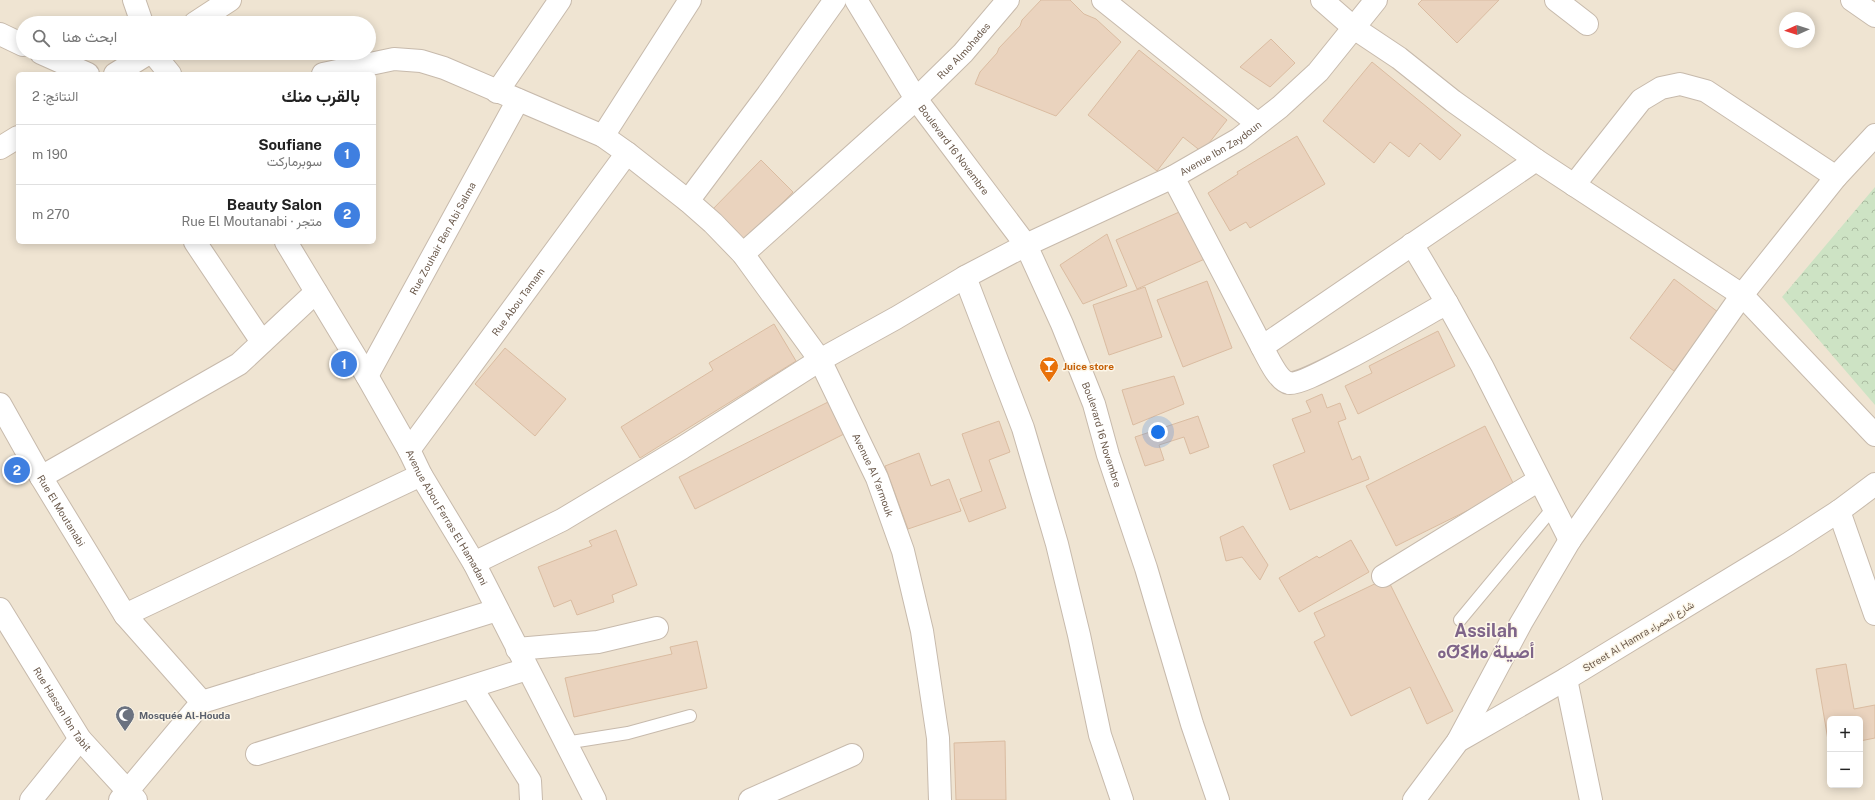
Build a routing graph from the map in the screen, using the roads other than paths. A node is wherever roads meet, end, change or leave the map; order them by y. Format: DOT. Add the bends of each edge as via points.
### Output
graph roads {
  1 [pos="230,0"];
  2 [pos="560,0"];
  3 [pos="690,0"];
  4 [pos="835,0"];
  5 [pos="856,0"];
  6 [pos="1008,0"];
  7 [pos="1104,0"];
  8 [pos="1322,0"];
  9 [pos="1376,0"];
  10 [pos="1556,0"];
  11 [pos="1852,0"];
  12 [pos="206,16"];
  13 [pos="1875,16"];
  14 [pos="1587,24"];
  15 [pos="1354,28"];
  16 [pos="0,34"];
  17 [pos="16,42"];
  18 [pos="57,60"];
  19 [pos="138,60"];
  20 [pos="159,60"];
  21 [pos="84,72"];
  22 [pos="119,72"];
  23 [pos="168,72"];
  24 [pos="332,72"];
  25 [pos="497,92"];
  26 [pos="916,99"];
  27 [pos="518,100"];
  28 [pos="1258,124"];
  29 [pos="1875,135"];
  30 [pos="603,136"];
  31 [pos="16,138"];
  32 [pos="0,148"];
  33 [pos="627,153"];
  34 [pos="1536,160"];
  35 [pos="1173,177"];
  36 [pos="1836,177"];
  37 [pos="1574,185"];
  38 [pos="688,201"];
  39 [pos="195,244"];
  40 [pos="287,244"];
  41 [pos="1412,244"];
  42 [pos="1026,245"];
  43 [pos="743,254"];
  44 [pos="965,277"];
  45 [pos="316,292"];
  46 [pos="1742,294"];
  47 [pos="1447,303"];
  48 [pos="262,342"];
  49 [pos="1262,347"];
  50 [pos="820,360"];
  51 [pos="367,376"];
  52 [pos="0,404"];
  53 [pos="1875,435"];
  54 [pos="409,450"];
  55 [pos="420,475"];
  56 [pos="41,477"];
  57 [pos="1539,480"];
  58 [pos="1875,484"];
  59 [pos="1553,508"];
  60 [pos="1840,511"];
  61 [pos="1570,540"];
  62 [pos="474,563"];
  63 [pos="1383,576"];
  64 [pos="0,609"];
  65 [pos="497,610"];
  66 [pos="1875,614"];
  67 [pos="125,615"];
  68 [pos="1460,620"];
  69 [pos="657,628"];
  70 [pos="517,649"];
  71 [pos="527,669"];
  72 [pos="1566,679"];
  73 [pos="471,687"];
  74 [pos="202,702"];
  75 [pos="690,716"];
  76 [pos="80,739"];
  77 [pos="1458,741"];
  78 [pos="565,743"];
  79 [pos="257,754"];
  80 [pos="852,755"];
  81 [pos="127,797"];
  82 [pos="31,800"];
  83 [pos="531,800"];
  84 [pos="595,800"];
  85 [pos="750,800"];
  86 [pos="940,800"];
  87 [pos="1122,800"];
  88 [pos="1218,800"];
  89 [pos="1414,800"];
  90 [pos="1591,800"];
  1 -- 12 [label="street"];
  2 -- 25 [label="street"];
  3 -- 30 [label="street"];
  4 -- 38 [label="street"];
  5 -- 26 [label="street, Boulevard 16 Novembre"];
  6 -- 26 [label="street, Rue Almohades" via="963,53"];
  7 -- 28 [label="street"];
  8 -- 15 [label="street"];
  9 -- 15 [label="street, Avenue Ibn Zaydoun"];
  10 -- 14 [label="street"];
  11 -- 13 [label="street"];
  15 -- 28 [label="street, Avenue Ibn Zaydoun" via="1318,72"];
  15 -- 34 [label="street" via="1399,58 1453,101"];
  16 -- 17 [label="street"];
  18 -- 21 [label="street"];
  19 -- 22 [label="street"];
  20 -- 23 [label="street"];
  24 -- 25 [label="street, Avenue Al Yarmouk" via="394,59 421,61 444,68"];
  25 -- 27 [label="street, Avenue Al Yarmouk"];
  26 -- 42 [label="street, Boulevard 16 Novembre"];
  26 -- 43 [label="street, Rue Almohades"];
  27 -- 30 [label="street, Avenue Al Yarmouk"];
  27 -- 51 [label="street, Rue Zouhair Ben Abi Salma"];
  28 -- 35 [label="street, Avenue Ibn Zaydoun" via="1239,139"];
  29 -- 36 [label="street"];
  30 -- 33 [label="street, Avenue Al Yarmouk"];
  31 -- 32 [label="street"];
  33 -- 38 [label="street, Avenue Al Yarmouk"];
  33 -- 54 [label="street, Rue Abou Tamam"];
  34 -- 37 [label="street"];
  34 -- 41 [label="street"];
  35 -- 42 [label="street, Avenue Ibn Zaydoun"];
  35 -- 49 [label="street"];
  36 -- 37 [label="street" via="1706,90 1680,84 1661,88 1641,100"];
  36 -- 46 [label="street"];
  37 -- 46 [label="street"];
  38 -- 43 [label="street, Avenue Al Yarmouk"];
  39 -- 48 [label="street"];
  40 -- 45 [label="street, Avenue Abou Ferras El Hamadani"];
  41 -- 47 [label="street"];
  41 -- 49 [label="street"];
  42 -- 44 [label="street, Avenue Ibn Zaydoun"];
  42 -- 88 [label="street, Boulevard 16 Novembre" via="1062,324 1094,404 1192,724"];
  43 -- 50 [label="street, Avenue Al Yarmouk"];
  44 -- 50 [label="street, Avenue Ibn Zaydoun"];
  44 -- 87 [label="street" via="1023,428 1057,544 1100,735"];
  45 -- 48 [label="street"];
  45 -- 51 [label="street, Avenue Abou Ferras El Hamadani"];
  46 -- 53 [label="street"];
  46 -- 61 [label="street"];
  47 -- 49 [label="street" via="1325,371 1295,384 1288,383 1279,376"];
  47 -- 57 [label="street" via="1482,366"];
  48 -- 56 [label="street" via="239,364"];
  50 -- 62 [label="street, Avenue Ibn Zaydoun" via="569,516"];
  50 -- 86 [label="street, Avenue Al Yarmouk" via="877,478 903,551 922,630 938,738"];
  51 -- 54 [label="street, Avenue Abou Ferras El Hamadani"];
  52 -- 56 [label="street, Rue El Moutanabi"];
  54 -- 55 [label="street, Avenue Abou Ferras El Hamadani"];
  55 -- 62 [label="street, Avenue Abou Ferras El Hamadani"];
  55 -- 67 [label="street"];
  56 -- 67 [label="street, Rue El Moutanabi"];
  57 -- 59 [label="street"];
  57 -- 63 [label="street"];
  58 -- 60 [label="street, Street Al Hamra شارع الحمراء"];
  59 -- 61 [label="street"];
  59 -- 68 [label="lane"];
  60 -- 66 [label="street"];
  60 -- 72 [label="street, Street Al Hamra شارع الحمراء"];
  61 -- 77 [label="street" via="1521,623"];
  62 -- 65 [label="street, Avenue Abou Ferras El Hamadani"];
  64 -- 76 [label="street, Rue Hassan Ibn Tabit"];
  65 -- 70 [label="street, Avenue Abou Ferras El Hamadani"];
  65 -- 74 [label="street"];
  67 -- 74 [label="street, Rue El Moutanabi"];
  69 -- 70 [label="street" via="598,642"];
  70 -- 71 [label="street, Avenue Abou Ferras El Hamadani"];
  71 -- 73 [label="street"];
  71 -- 78 [label="street, Avenue Abou Ferras El Hamadani"];
  72 -- 77 [label="street, Street Al Hamra شارع الحمراء"];
  72 -- 90 [label="street"];
  73 -- 79 [label="street"];
  73 -- 83 [label="street" via="530,781"];
  74 -- 81 [label="street"];
  75 -- 78 [label="lane" via="628,734"];
  76 -- 81 [label="street, Rue Hassan Ibn Tabit"];
  76 -- 82 [label="street"];
  77 -- 89 [label="street, Street Al Hamra شارع الحمراء"];
  78 -- 84 [label="street, Avenue Abou Ferras El Hamadani"];
  80 -- 85 [label="street"];
}
